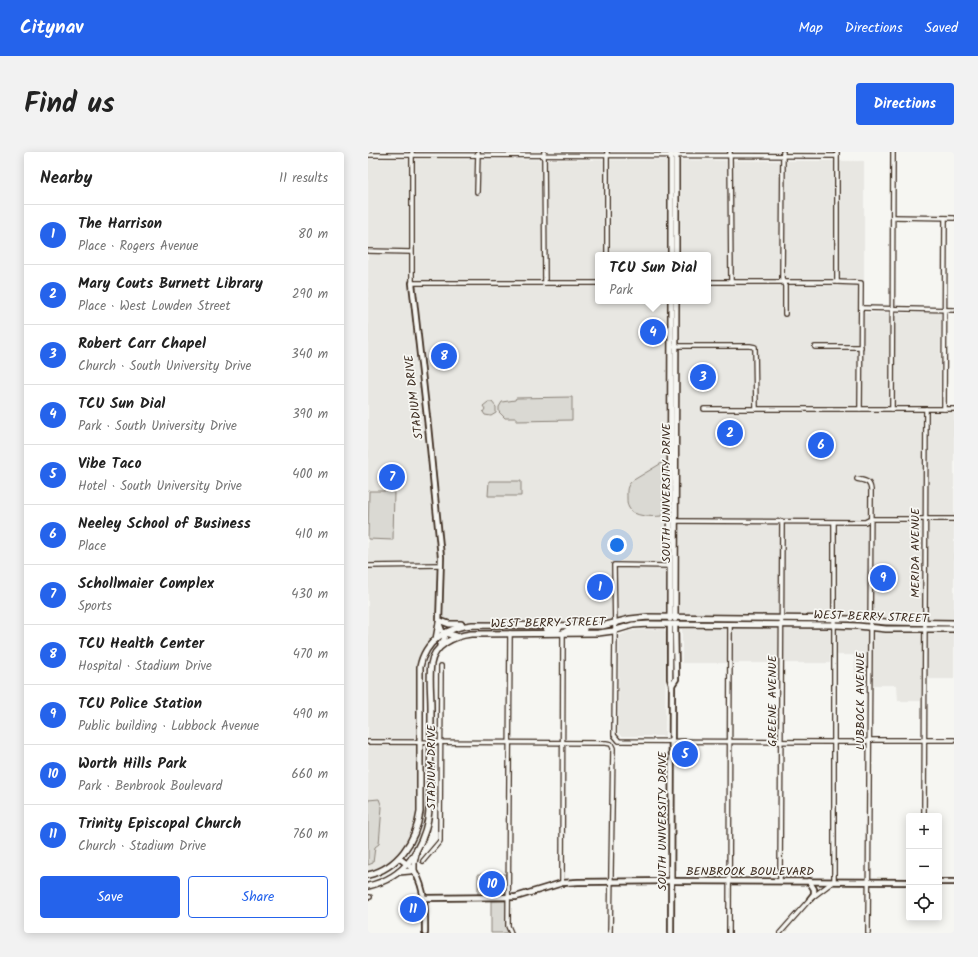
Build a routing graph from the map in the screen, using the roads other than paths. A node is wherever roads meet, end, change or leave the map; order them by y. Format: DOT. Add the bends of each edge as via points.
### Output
graph roads {
  1 [pos="893,152"];
  2 [pos="412,154"];
  3 [pos="478,154"];
  4 [pos="544,154"];
  5 [pos="607,154"];
  6 [pos="673,154"];
  7 [pos="730,154"];
  8 [pos="783,154"];
  9 [pos="837,154"];
  10 [pos="368,155"];
  11 [pos="477,192"];
  12 [pos="893,218"];
  13 [pos="945,218"];
  14 [pos="954,218"];
  15 [pos="368,251"];
  16 [pos="411,252"];
  17 [pos="607,252"];
  18 [pos="671,252"];
  19 [pos="676,252"];
  20 [pos="711,282"];
  21 [pos="731,282"];
  22 [pos="784,282"];
  23 [pos="837,282"];
  24 [pos="412,283"];
  25 [pos="545,283"];
  26 [pos="595,283"];
  27 [pos="671,304"];
  28 [pos="676,304"];
  29 [pos="862,308"];
  30 [pos="892,308"];
  31 [pos="945,310"];
  32 [pos="954,310"];
  33 [pos="785,314"];
  34 [pos="670,346"];
  35 [pos="677,346"];
  36 [pos="815,347"];
  37 [pos="861,347"];
  38 [pos="704,409"];
  39 [pos="756,409"];
  40 [pos="860,409"];
  41 [pos="892,409"];
  42 [pos="926,409"];
  43 [pos="944,409"];
  44 [pos="954,409"];
  45 [pos="857,479"];
  46 [pos="925,519"];
  47 [pos="954,519"];
  48 [pos="870,520"];
  49 [pos="673,521"];
  50 [pos="782,522"];
  51 [pos="834,522"];
  52 [pos="440,565"];
  53 [pos="368,566"];
  54 [pos="670,566"];
  55 [pos="641,617"];
  56 [pos="673,617"];
  57 [pos="751,618"];
  58 [pos="782,618"];
  59 [pos="834,619"];
  60 [pos="870,621"];
  61 [pos="440,622"];
  62 [pos="925,622"];
  63 [pos="954,623"];
  64 [pos="614,624"];
  65 [pos="673,624"];
  66 [pos="730,624"];
  67 [pos="782,624"];
  68 [pos="480,625"];
  69 [pos="834,625"];
  70 [pos="561,626"];
  71 [pos="597,626"];
  72 [pos="870,627"];
  73 [pos="924,629"];
  74 [pos="954,629"];
  75 [pos="615,631"];
  76 [pos="445,633"];
  77 [pos="510,633"];
  78 [pos="532,633"];
  79 [pos="563,634"];
  80 [pos="457,636"];
  81 [pos="436,639"];
  82 [pos="438,649"];
  83 [pos="441,666"];
  84 [pos="870,740"];
  85 [pos="924,740"];
  86 [pos="954,740"];
  87 [pos="368,742"];
  88 [pos="420,742"];
  89 [pos="431,742"];
  90 [pos="441,742"];
  91 [pos="509,742"];
  92 [pos="563,742"];
  93 [pos="673,742"];
  94 [pos="730,742"];
  95 [pos="781,742"];
  96 [pos="833,742"];
  97 [pos="924,813"];
  98 [pos="416,852"];
  99 [pos="398,859"];
  100 [pos="423,861"];
  101 [pos="406,866"];
  102 [pos="399,872"];
  103 [pos="413,873"];
  104 [pos="368,875"];
  105 [pos="672,881"];
  106 [pos="729,881"];
  107 [pos="780,881"];
  108 [pos="809,881"];
  109 [pos="834,881"];
  110 [pos="610,882"];
  111 [pos="869,882"];
  112 [pos="906,882"];
  113 [pos="942,882"];
  114 [pos="954,882"];
  115 [pos="562,883"];
  116 [pos="368,886"];
  117 [pos="425,898"];
  118 [pos="508,898"];
  119 [pos="810,899"];
  120 [pos="425,933"];
  121 [pos="510,933"];
  122 [pos="610,933"];
  123 [pos="671,933"];
  124 [pos="728,933"];
  125 [pos="780,933"];
  126 [pos="868,933"];
  1 -- 12 [label="street"];
  2 -- 3 [label="street"];
  2 -- 10 [label="street"];
  2 -- 16 [label="street, STADIUM DRIVE"];
  3 -- 4 [label="street"];
  3 -- 11 [label="street"];
  4 -- 5 [label="street"];
  4 -- 25 [label="street"];
  5 -- 6 [label="street"];
  5 -- 17 [label="street"];
  6 -- 7 [label="street"];
  6 -- 18 [label="main road"];
  6 -- 19 [label="main road"];
  7 -- 8 [label="street"];
  7 -- 21 [label="street"];
  8 -- 9 [label="street"];
  8 -- 22 [label="street"];
  9 -- 23 [label="street"];
  12 -- 13 [label="street"];
  12 -- 30 [label="street"];
  13 -- 14 [label="street"];
  13 -- 31 [label="street"];
  15 -- 16 [label="street"];
  16 -- 24 [label="street, STADIUM DRIVE"];
  20 -- 21 [label="street"];
  21 -- 22 [label="street"];
  22 -- 23 [label="street"];
  22 -- 33 [label="street"];
  23 -- 29 [label="street" via="861,283"];
  24 -- 25 [label="street"];
  24 -- 52 [label="street, STADIUM DRIVE"];
  25 -- 26 [label="street"];
  27 -- 34 [label="main road, SOUTH UNIVERSITY DRIVE"];
  28 -- 35 [label="main road, SOUTH UNIVERSITY DRIVE"];
  29 -- 30 [label="street"];
  29 -- 37 [label="street"];
  30 -- 31 [label="street"];
  30 -- 41 [label="street"];
  31 -- 32 [label="street"];
  31 -- 43 [label="street"];
  34 -- 35 [label="street"];
  34 -- 49 [label="main road, SOUTH UNIVERSITY DRIVE"];
  35 -- 39 [label="street" via="754,346"];
  35 -- 49 [label="main road, SOUTH UNIVERSITY DRIVE"];
  36 -- 37 [label="street"];
  37 -- 40 [label="street"];
  38 -- 39 [label="street"];
  39 -- 40 [label="street"];
  40 -- 41 [label="street"];
  41 -- 42 [label="street"];
  42 -- 43 [label="street"];
  42 -- 46 [label="street, MERIDA AVENUE"];
  43 -- 44 [label="street"];
  45 -- 48 [label="street, LUBBOCK AVENUE" via="870,484"];
  46 -- 47 [label="street"];
  46 -- 48 [label="street"];
  46 -- 62 [label="street, MERIDA AVENUE"];
  48 -- 51 [label="street"];
  48 -- 60 [label="street, LUBBOCK AVENUE"];
  49 -- 50 [label="street"];
  49 -- 54 [label="main road, SOUTH UNIVERSITY DRIVE"];
  49 -- 56 [label="main road, SOUTH UNIVERSITY DRIVE"];
  50 -- 51 [label="street"];
  50 -- 58 [label="street, GREENE AVENUE"];
  51 -- 59 [label="street"];
  52 -- 53 [label="street"];
  52 -- 61 [label="street, STADIUM DRIVE"];
  54 -- 56 [label="main road, SOUTH UNIVERSITY DRIVE"];
  54 -- 64 [label="street" via="614,566"];
  55 -- 56 [label="main road, WEST BERRY STREET"];
  55 -- 64 [label="main road, WEST BERRY STREET"];
  55 -- 75 [label="main road" via="618,626"];
  56 -- 57 [label="main road, WEST BERRY STREET"];
  56 -- 65 [label="main road, SOUTH UNIVERSITY DRIVE"];
  57 -- 58 [label="main road, WEST BERRY STREET"];
  57 -- 66 [label="main road"];
  58 -- 59 [label="main road, WEST BERRY STREET"];
  58 -- 67 [label="street, GREENE AVENUE"];
  59 -- 60 [label="main road, WEST BERRY STREET"];
  59 -- 69 [label="street"];
  60 -- 62 [label="main road, WEST BERRY STREET"];
  60 -- 72 [label="street, LUBBOCK AVENUE"];
  61 -- 68 [label="main road"];
  61 -- 76 [label="street"];
  61 -- 81 [label="main road"];
  62 -- 63 [label="main road, WEST BERRY STREET"];
  62 -- 73 [label="street, MERIDA AVENUE"];
  64 -- 71 [label="main road, WEST BERRY STREET"];
  64 -- 75 [label="street"];
  65 -- 66 [label="main road, WEST BERRY STREET"];
  65 -- 75 [label="main road, WEST BERRY STREET" via="637,625"];
  65 -- 93 [label="street, SOUTH UNIVERSITY DRIVE" via="670,679"];
  66 -- 67 [label="main road, WEST BERRY STREET"];
  66 -- 94 [label="street"];
  67 -- 69 [label="main road, WEST BERRY STREET"];
  67 -- 95 [label="street, GREENE AVENUE"];
  68 -- 70 [label="main road, WEST BERRY STREET"];
  68 -- 76 [label="main road, WEST BERRY STREET" via="458,627"];
  69 -- 72 [label="main road, WEST BERRY STREET"];
  69 -- 96 [label="street"];
  70 -- 71 [label="main road, WEST BERRY STREET"];
  70 -- 78 [label="main road" via="556,630 537,630"];
  71 -- 79 [label="main road" via="570,630"];
  72 -- 73 [label="main road, WEST BERRY STREET"];
  72 -- 84 [label="street, LUBBOCK AVENUE"];
  73 -- 74 [label="main road, WEST BERRY STREET"];
  73 -- 85 [label="street, MERIDA AVENUE"];
  75 -- 79 [label="main road, WEST BERRY STREET" via="598,634"];
  75 -- 93 [label="street" via="615,739 622,742"];
  76 -- 80 [label="main road"];
  76 -- 81 [label="main road, WEST BERRY STREET"];
  76 -- 82 [label="main road"];
  77 -- 78 [label="main road, WEST BERRY STREET"];
  77 -- 80 [label="main road, WEST BERRY STREET"];
  77 -- 91 [label="street"];
  78 -- 79 [label="main road, WEST BERRY STREET"];
  79 -- 92 [label="street"];
  80 -- 82 [label="main road, WEST BERRY STREET"];
  81 -- 88 [label="main road, WEST BERRY STREET" via="426,652 420,667"];
  82 -- 89 [label="main road" via="432,657 430,668"];
  83 -- 90 [label="street, STADIUM DRIVE"];
  84 -- 85 [label="street"];
  84 -- 96 [label="street"];
  84 -- 111 [label="street, LUBBOCK AVENUE"];
  85 -- 86 [label="street"];
  85 -- 97 [label="street, MERIDA AVENUE"];
  87 -- 88 [label="street"];
  88 -- 89 [label="street"];
  88 -- 99 [label="main road, WEST BERRY STREET" via="419,818 413,838"];
  89 -- 90 [label="street"];
  89 -- 98 [label="main road" via="429,817 423,839"];
  90 -- 91 [label="street"];
  90 -- 100 [label="street, STADIUM DRIVE" via="440,841"];
  91 -- 92 [label="street"];
  91 -- 118 [label="street"];
  92 -- 110 [label="street" via="606,742 613,748"];
  92 -- 115 [label="street"];
  93 -- 94 [label="street"];
  93 -- 105 [label="street, SOUTH UNIVERSITY DRIVE"];
  94 -- 95 [label="street"];
  94 -- 106 [label="street"];
  95 -- 96 [label="street"];
  95 -- 107 [label="street, GREENE AVENUE"];
  96 -- 109 [label="street"];
  98 -- 101 [label="main road"];
  98 -- 103 [label="main road"];
  99 -- 101 [label="street"];
  99 -- 104 [label="main road, WEST BERRY STREET" via="384,869"];
  101 -- 102 [label="main road"];
  101 -- 103 [label="street"];
  102 -- 103 [label="main road"];
  102 -- 116 [label="main road"];
  103 -- 117 [label="street" via="420,881"];
  105 -- 106 [label="street, BENBROOK BOULEVARD"];
  105 -- 110 [label="street, BENBROOK BOULEVARD"];
  105 -- 123 [label="street, SOUTH UNIVERSITY DRIVE"];
  106 -- 107 [label="street, BENBROOK BOULEVARD"];
  106 -- 124 [label="street"];
  107 -- 108 [label="street, BENBROOK BOULEVARD"];
  108 -- 109 [label="street, BENBROOK BOULEVARD"];
  108 -- 119 [label="street" via="814,889"];
  109 -- 111 [label="street, BENBROOK BOULEVARD"];
  109 -- 119 [label="street"];
  110 -- 115 [label="street, BENBROOK BOULEVARD"];
  110 -- 122 [label="street"];
  111 -- 112 [label="street, BENBROOK BOULEVARD"];
  111 -- 126 [label="street, LUBBOCK AVENUE"];
  113 -- 114 [label="street"];
  115 -- 118 [label="street, BENBROOK BOULEVARD" via="522,897"];
  117 -- 118 [label="street, BENBROOK BOULEVARD"];
  117 -- 120 [label="street"];
  118 -- 121 [label="street"];
  119 -- 125 [label="street"];
}
